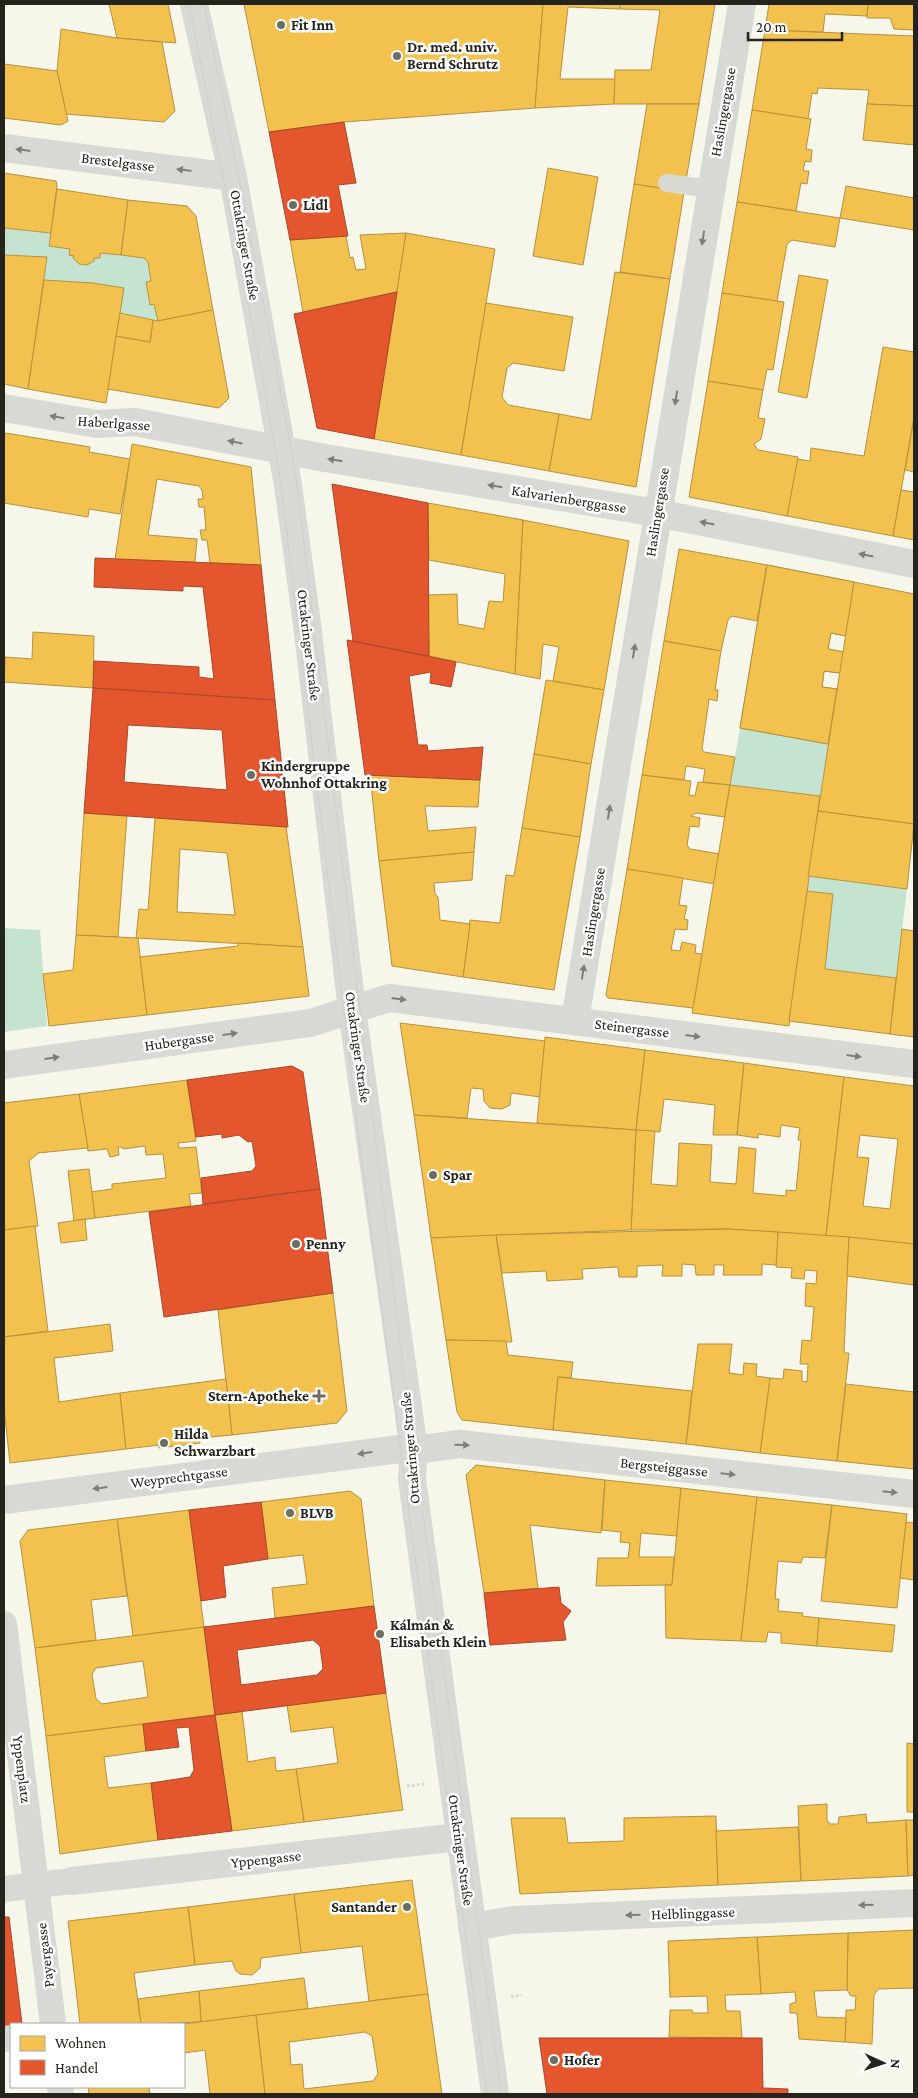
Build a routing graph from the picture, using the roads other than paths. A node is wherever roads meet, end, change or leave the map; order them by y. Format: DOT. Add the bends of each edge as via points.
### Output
graph roads {
  1 [pos="194,4"];
  2 [pos="742,4"];
  3 [pos="4,148"];
  4 [pos="233,177"];
  5 [pos="668,183"];
  6 [pos="710,190"];
  7 [pos="4,408"];
  8 [pos="283,450"];
  9 [pos="657,513"];
  10 [pos="914,564"];
  11 [pos="352,1010"];
  12 [pos="576,1020"];
  13 [pos="914,1064"];
  14 [pos="4,1065"];
  15 [pos="414,1450"];
  16 [pos="914,1494"];
  17 [pos="4,1500"];
  18 [pos="4,1624"];
  19 [pos="460,1836"];
  20 [pos="72,1881"];
  21 [pos="37,1885"];
  22 [pos="4,1889"];
  23 [pos="914,1903"];
  24 [pos="472,1927"];
  25 [pos="53,2023"];
  26 [pos="496,2094"];
  1 -- 4 [label="street, Ottakringer Straße"];
  2 -- 6 [label="street, Haslingergasse"];
  4 -- 3 [label="street, Brestelgasse, one-way"];
  4 -- 8 [label="street, Ottakringer Straße"];
  5 -- 6 [label="lane"];
  6 -- 9 [label="street, Haslingergasse, one-way"];
  8 -- 7 [label="street, Haberlgasse, one-way" via="135,422 97,424"];
  9 -- 8 [label="street, Kalvarienberggasse, one-way"];
  8 -- 11 [label="street, Ottakringer Straße" via="307,624"];
  10 -- 9 [label="street, Kalvarienberggasse, one-way"];
  12 -- 9 [label="street, Haslingergasse, one-way"];
  11 -- 12 [label="street, Steinergasse, one-way" via="389,998"];
  14 -- 11 [label="street, Hubergasse, one-way" via="310,1023"];
  11 -- 15 [label="street, Ottakringer Straße"];
  12 -- 13 [label="street, Steinergasse, one-way"];
  15 -- 16 [label="street, Bergsteiggasse, one-way" via="460,1444"];
  15 -- 17 [label="street, Weyprechtgasse, one-way" via="391,1450"];
  15 -- 19 [label="street, Ottakringer Straße" via="412,1479"];
  18 -- 21 [label="street, Yppenplatz"];
  19 -- 20 [label="street, Yppengasse"];
  19 -- 24 [label="street, Ottakringer Straße"];
  20 -- 21 [label="street"];
  21 -- 22 [label="street"];
  21 -- 25 [label="street, Payergasse"];
  23 -- 24 [label="street, Helblinggasse, one-way" via="513,1920"];
  24 -- 26 [label="street, Ottakringer Straße"];
}
